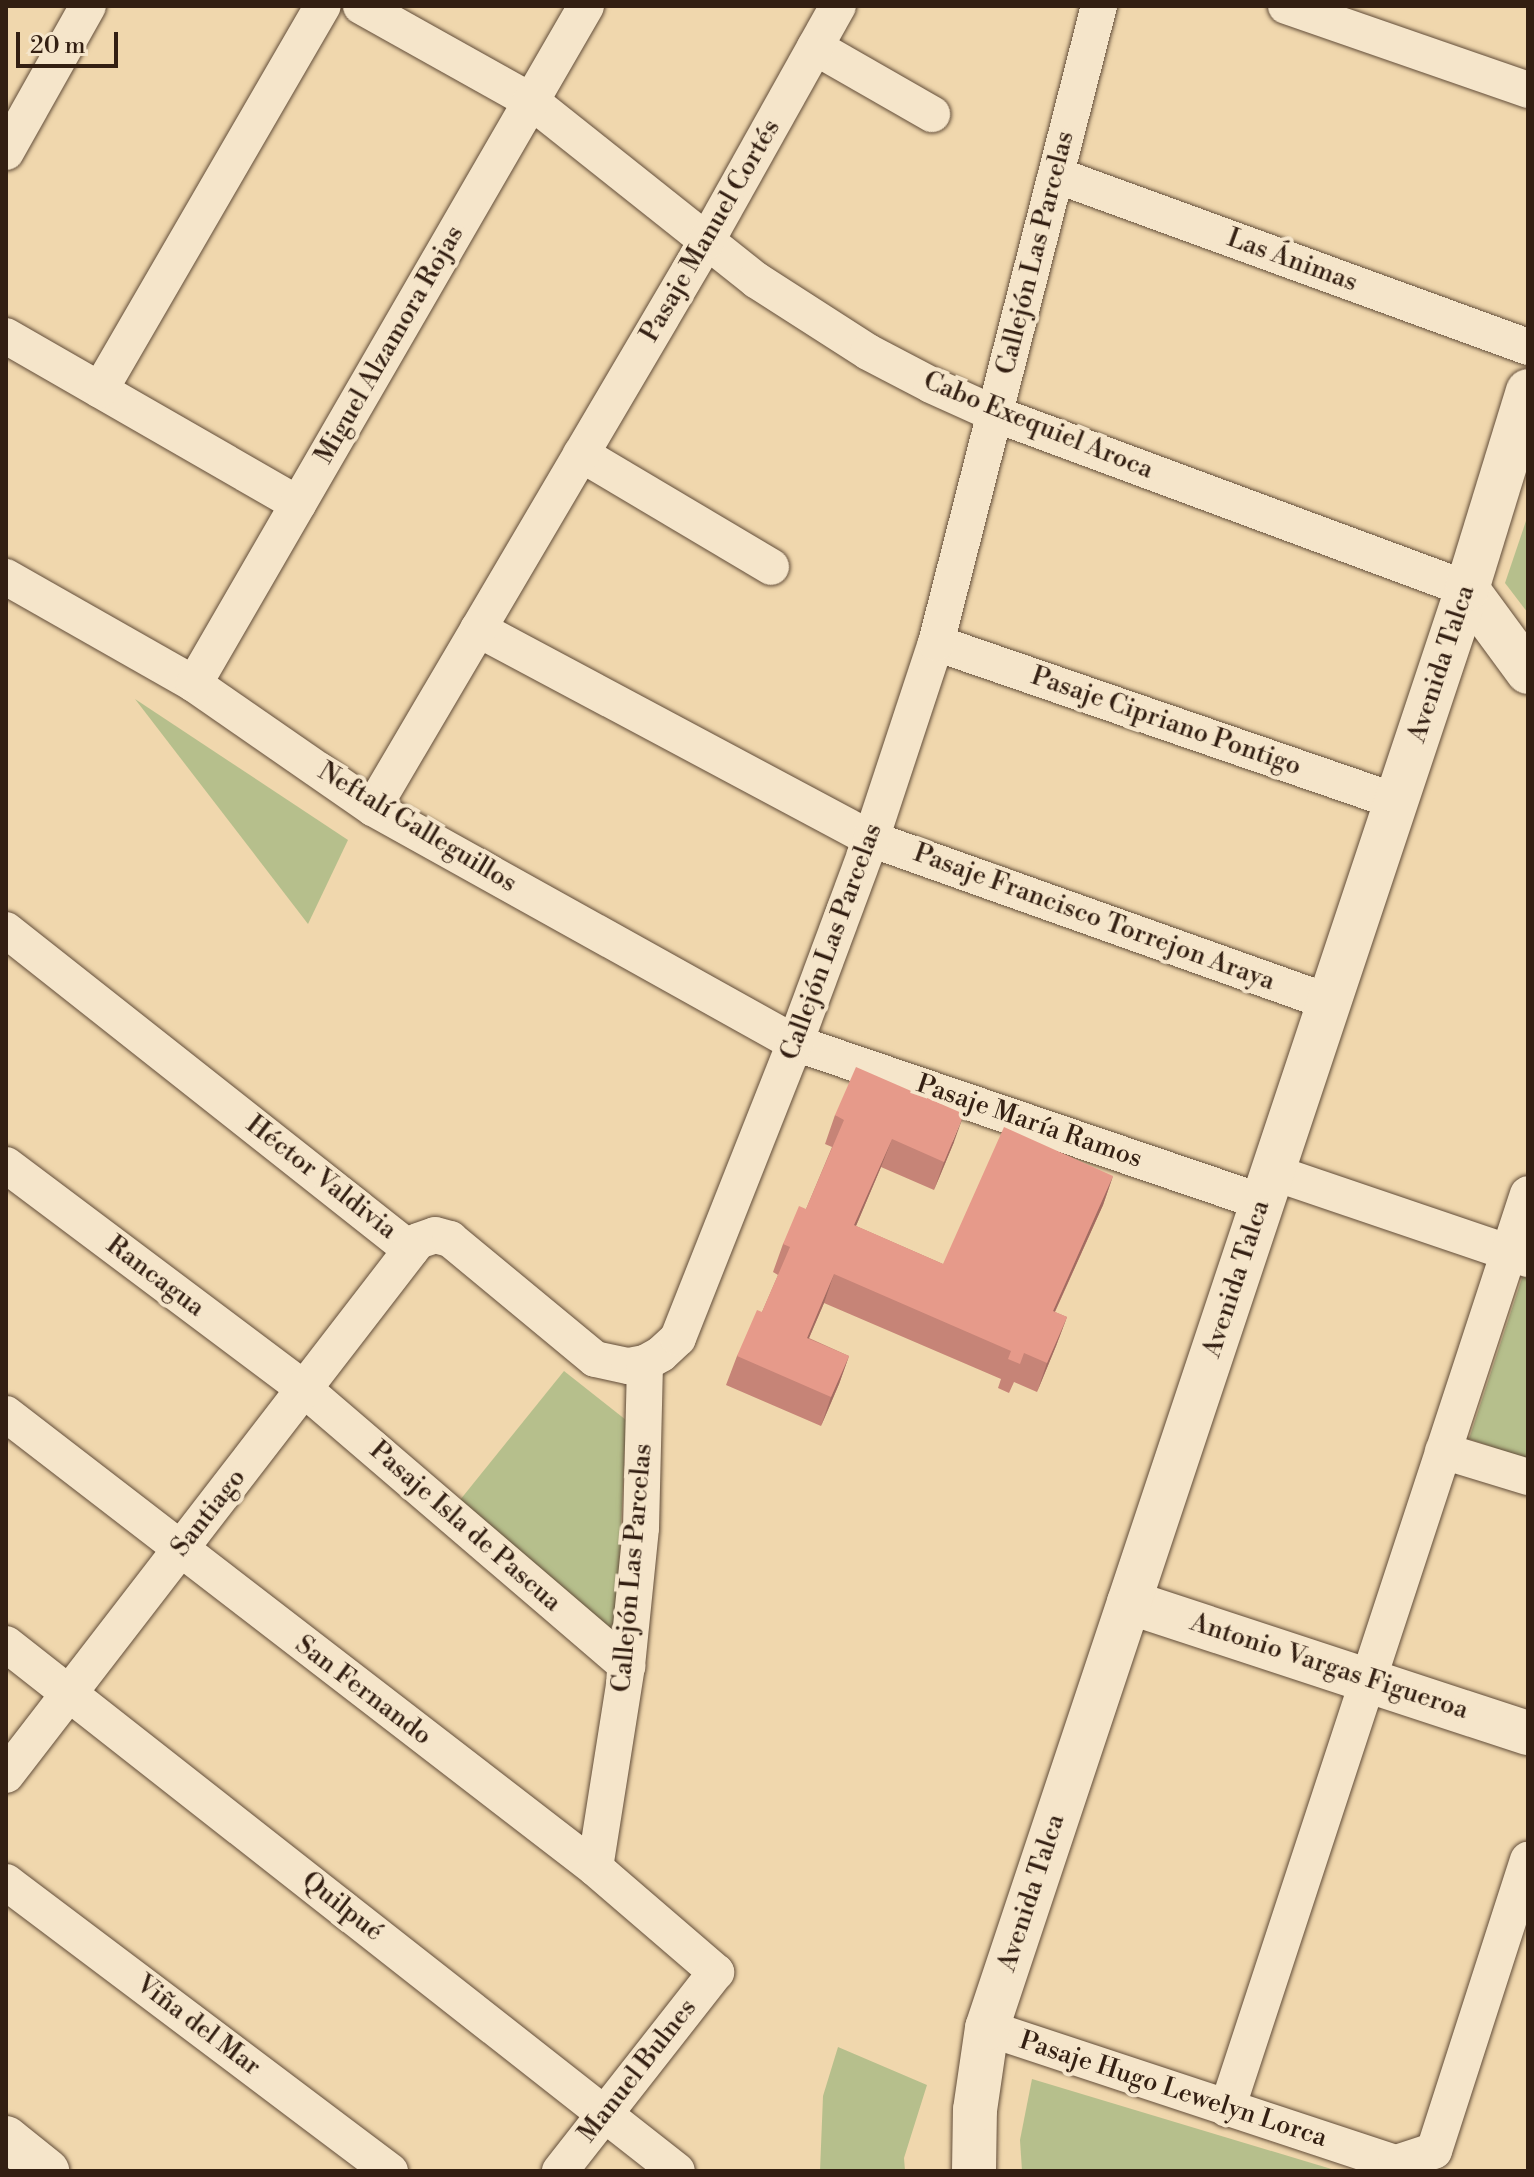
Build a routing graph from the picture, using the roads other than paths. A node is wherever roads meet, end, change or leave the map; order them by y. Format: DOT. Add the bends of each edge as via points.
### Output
graph roads {
  1 [pos="88,6"];
  2 [pos="323,6"];
  3 [pos="361,6"];
  4 [pos="586,6"];
  5 [pos="838,6"];
  6 [pos="1099,6"];
  7 [pos="1286,6"];
  8 [pos="815,47"];
  9 [pos="1528,90"];
  10 [pos="531,101"];
  11 [pos="17,107"];
  12 [pos="932,114"];
  13 [pos="6,152"];
  14 [pos="1056,175"];
  15 [pos="706,242"];
  16 [pos="6,336"];
  17 [pos="1528,347"];
  18 [pos="100,390"];
  19 [pos="1528,391"];
  20 [pos="995,414"];
  21 [pos="581,454"];
  22 [pos="298,504"];
  23 [pos="771,567"];
  24 [pos="6,577"];
  25 [pos="1467,589"];
  26 [pos="478,629"];
  27 [pos="936,643"];
  28 [pos="1528,672"];
  29 [pos="194,684"];
  30 [pos="1396,801"];
  31 [pos="373,808"];
  32 [pos="871,839"];
  33 [pos="6,930"];
  34 [pos="1329,1002"];
  35 [pos="795,1043"];
  36 [pos="6,1165"];
  37 [pos="1267,1187"];
  38 [pos="1528,1194"];
  39 [pos="411,1250"];
  40 [pos="1518,1256"];
  41 [pos="645,1363"];
  42 [pos="304,1389"];
  43 [pos="6,1414"];
  44 [pos="1443,1451"];
  45 [pos="1528,1477"];
  46 [pos="179,1551"];
  47 [pos="1129,1602"];
  48 [pos="6,1644"];
  49 [pos="627,1666"];
  50 [pos="1368,1680"];
  51 [pos="69,1693"];
  52 [pos="1528,1733"];
  53 [pos="6,1775"];
  54 [pos="1528,1860"];
  55 [pos="595,1868"];
  56 [pos="6,1882"];
  57 [pos="716,1972"];
  58 [pos="987,2028"];
  59 [pos="1227,2109"];
  60 [pos="606,2113"];
  61 [pos="6,2138"];
  62 [pos="47,2171"];
  63 [pos="390,2171"];
  64 [pos="560,2171"];
  65 [pos="677,2171"];
  66 [pos="974,2171"];
  1 -- 11 [label="street"];
  2 -- 18 [label="street"];
  3 -- 10 [label="street, Cabo Exequiel Aroca"];
  4 -- 10 [label="street, Miguel Alzamora Rojas"];
  5 -- 8 [label="street, Pasaje Manuel Cortés"];
  6 -- 14 [label="street, Callejón Las Parcelas"];
  7 -- 9 [label="street"];
  8 -- 12 [label="street"];
  8 -- 15 [label="street, Pasaje Manuel Cortés"];
  10 -- 15 [label="street, Cabo Exequiel Aroca"];
  10 -- 22 [label="street, Miguel Alzamora Rojas"];
  11 -- 13 [label="street"];
  14 -- 17 [label="street, Las Ánimas"];
  14 -- 20 [label="street, Callejón Las Parcelas"];
  15 -- 20 [label="street, Cabo Exequiel Aroca" via="868,352"];
  15 -- 21 [label="street, Pasaje Manuel Cortés"];
  16 -- 18 [label="street"];
  18 -- 22 [label="street"];
  19 -- 25 [label="main road, Avenida Talca"];
  20 -- 25 [label="street, Cabo Exequiel Aroca"];
  20 -- 27 [label="street, Callejón Las Parcelas"];
  21 -- 23 [label="street"];
  21 -- 26 [label="street, Pasaje Manuel Cortés"];
  22 -- 29 [label="street, Miguel Alzamora Rojas"];
  24 -- 29 [label="street, Neftalí Galleguillos"];
  25 -- 28 [label="main road"];
  25 -- 30 [label="main road, Avenida Talca"];
  26 -- 31 [label="street, Pasaje Manuel Cortés"];
  26 -- 32 [label="street, Pasaje Francisco Torrejon Araya"];
  27 -- 30 [label="street, Pasaje Cipriano Pontigo"];
  27 -- 32 [label="street, Callejón Las Parcelas"];
  29 -- 31 [label="street, Neftalí Galleguillos"];
  30 -- 34 [label="main road, Avenida Talca"];
  31 -- 35 [label="street, Neftalí Galleguillos"];
  32 -- 34 [label="street, Pasaje Francisco Torrejon Araya"];
  32 -- 35 [label="street, Callejón Las Parcelas"];
  33 -- 39 [label="street, Héctor Valdivia"];
  34 -- 37 [label="main road, Avenida Talca"];
  35 -- 37 [label="street, Pasaje María Ramos"];
  35 -- 41 [label="street, Callejón Las Parcelas" via="678,1338"];
  36 -- 42 [label="street, Rancagua"];
  37 -- 40 [label="street, Pasaje María Ramos"];
  37 -- 47 [label="main road, Avenida Talca"];
  38 -- 40 [label="street"];
  39 -- 41 [label="street, Héctor Valdivia" via="428,1236 450,1239 595,1359 611,1365"];
  39 -- 42 [label="street, Santiago"];
  40 -- 44 [label="street"];
  41 -- 49 [label="street, Callejón Las Parcelas" via="641,1528"];
  42 -- 46 [label="street, Santiago"];
  42 -- 49 [label="street, Pasaje Isla de Pascua"];
  43 -- 46 [label="street, San Fernando"];
  44 -- 45 [label="street"];
  44 -- 50 [label="street"];
  46 -- 51 [label="street, Santiago"];
  46 -- 55 [label="street, San Fernando"];
  47 -- 50 [label="main road, Antonio Vargas Figueroa"];
  47 -- 58 [label="main road, Avenida Talca"];
  48 -- 51 [label="street, Quilpué"];
  49 -- 55 [label="street, Callejón Las Parcelas"];
  50 -- 52 [label="main road, Antonio Vargas Figueroa"];
  50 -- 59 [label="street"];
  51 -- 53 [label="street, Santiago"];
  51 -- 60 [label="street, Quilpué"];
  54 -- 59 [label="street, Pasaje Hugo Lewelyn Lorca" via="1434,2151 1396,2163"];
  55 -- 57 [label="street, San Fernando"];
  56 -- 63 [label="street, Viña del Mar"];
  57 -- 60 [label="street, Manuel Bulnes"];
  58 -- 59 [label="street, Pasaje Hugo Lewelyn Lorca"];
  58 -- 66 [label="main road, Avenida Talca" via="975,2110"];
  60 -- 64 [label="street, Manuel Bulnes"];
  60 -- 65 [label="street, Quilpué"];
  61 -- 62 [label="main road"];
}
